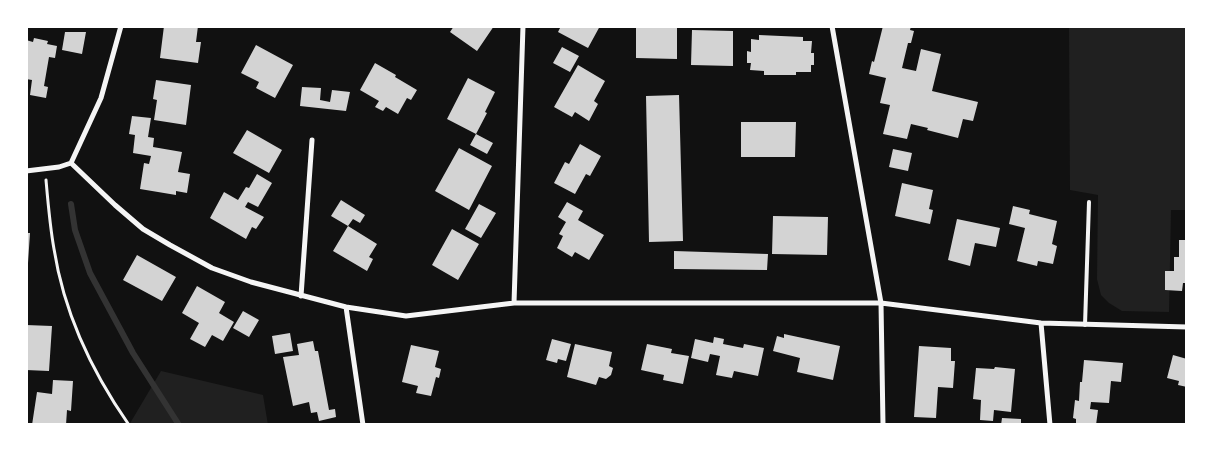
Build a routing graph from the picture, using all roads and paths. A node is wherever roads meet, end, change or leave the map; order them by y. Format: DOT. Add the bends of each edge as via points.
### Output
graph roads {
  1 [pos="121,26"];
  2 [pos="524,26"];
  3 [pos="832,26"];
  4 [pos="312,140"];
  5 [pos="71,163"];
  6 [pos="44,169"];
  7 [pos="26,171"];
  8 [pos="1089,202"];
  9 [pos="301,296"];
  10 [pos="514,303"];
  11 [pos="881,304"];
  12 [pos="346,307"];
  13 [pos="1041,323"];
  14 [pos="1085,325"];
  15 [pos="1187,327"];
  16 [pos="129,425"];
  17 [pos="363,425"];
  18 [pos="882,425"];
  19 [pos="1050,425"];
  1 -- 5 [label="street" via="102,98"];
  2 -- 10 [label="street"];
  3 -- 11 [label="street"];
  4 -- 9 [label="street"];
  5 -- 6 [label="street"];
  5 -- 9 [label="street" via="143,229 170,245 212,268"];
  6 -- 7 [label="street"];
  6 -- 16 [label="path" via="54,250 76,330 108,395"];
  8 -- 14 [label="lane"];
  9 -- 12 [label="street"];
  10 -- 11 [label="street"];
  10 -- 12 [label="street" via="406,316"];
  11 -- 13 [label="street"];
  11 -- 18 [label="street"];
  12 -- 17 [label="street"];
  13 -- 14 [label="street"];
  13 -- 19 [label="street"];
  14 -- 15 [label="street"];
}
